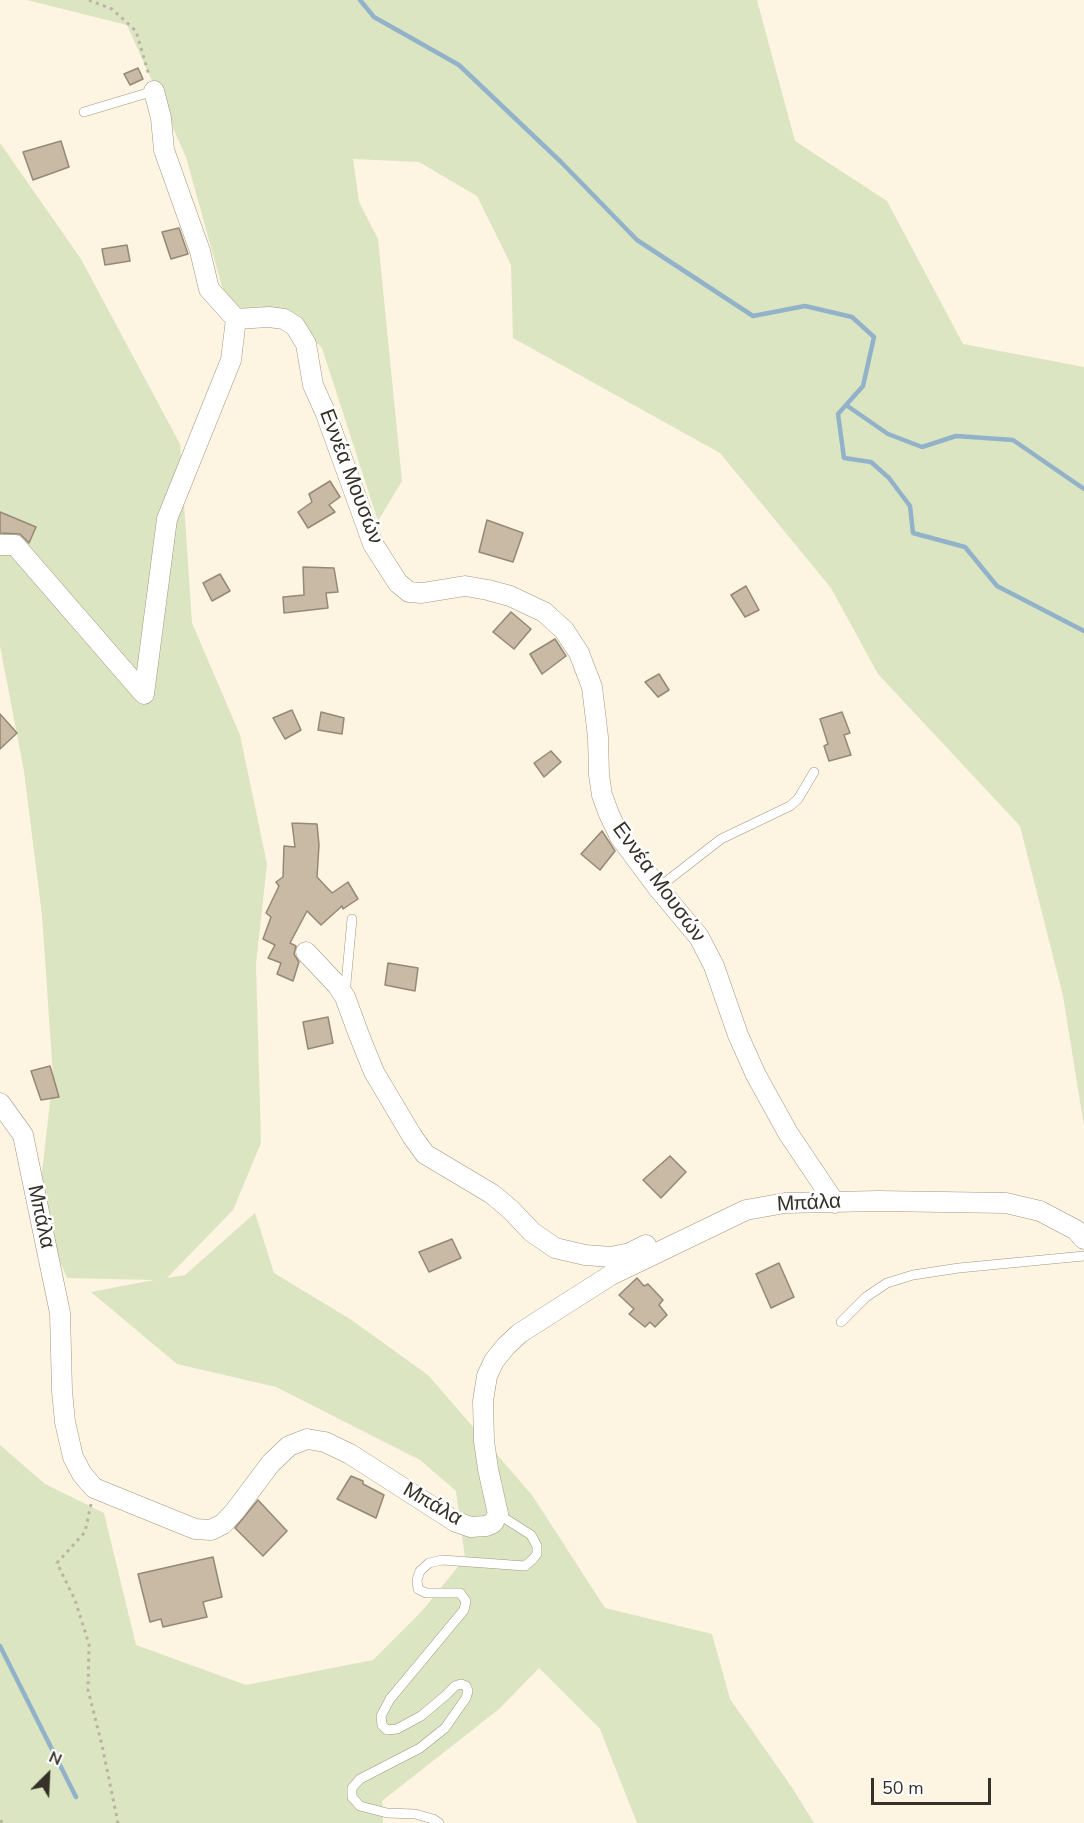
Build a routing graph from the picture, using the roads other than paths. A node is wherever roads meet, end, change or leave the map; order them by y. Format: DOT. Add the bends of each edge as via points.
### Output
graph roads {
  1 [pos="154,91"];
  2 [pos="84,112"];
  3 [pos="236,320"];
  4 [pos="0,545"];
  5 [pos="814,772"];
  6 [pos="658,888"];
  7 [pos="352,919"];
  8 [pos="306,952"];
  9 [pos="345,996"];
  10 [pos="0,1103"];
  11 [pos="835,1203"];
  12 [pos="746,1210"];
  13 [pos="1084,1239"];
  14 [pos="1084,1256"];
  15 [pos="840,1322"];
  16 [pos="498,1514"];
  17 [pos="439,1823"];
  1 -- 2 [label="lane"];
  1 -- 3 [label="street" via="164,150 210,289"];
  3 -- 4 [label="street" via="231,360 167,519 144,694 15,545"];
  3 -- 6 [label="street, Εννέα Μουσών" via="268,317 284,319 295,326 306,344 313,385 374,544 398,583 409,592 465,586 510,596 544,612 564,630 579,653 592,687 602,795 620,837"];
  5 -- 6 [label="lane" via="798,799 789,806 721,838"];
  6 -- 11 [label="street, Εννέα Μουσών" via="699,937 756,1075 788,1133"];
  7 -- 9 [label="lane"];
  8 -- 9 [label="street"];
  9 -- 12 [label="street" via="374,1072 425,1154 492,1194 555,1248 611,1257 630,1253 710,1215"];
  10 -- 16 [label="street, Μπάλα" via="23,1135 60,1313 65,1422 73,1456 94,1488 195,1529 211,1530 235,1511 271,1462 289,1446 307,1439 325,1442 350,1454 456,1522 486,1526"];
  11 -- 12 [label="street, Μπάλα" via="785,1203"];
  11 -- 13 [label="street, Μπάλα" via="1006,1203 1040,1211 1076,1230"];
  12 -- 16 [label="street, Μπάλα" via="611,1275 520,1332 506,1346 487,1376 483,1401 484,1441"];
  14 -- 15 [label="lane" via="913,1275 887,1283"];
  16 -- 17 [label="lane" via="531,1535 537,1554 525,1566 442,1560 429,1563 420,1571 418,1589 426,1593 460,1593 466,1601 464,1610 390,1699 381,1716 382,1725 387,1730 397,1729 421,1716 461,1684 468,1691 466,1698 445,1728 420,1748 360,1779 352,1788 352,1797 360,1806 387,1813 415,1814"];
}
